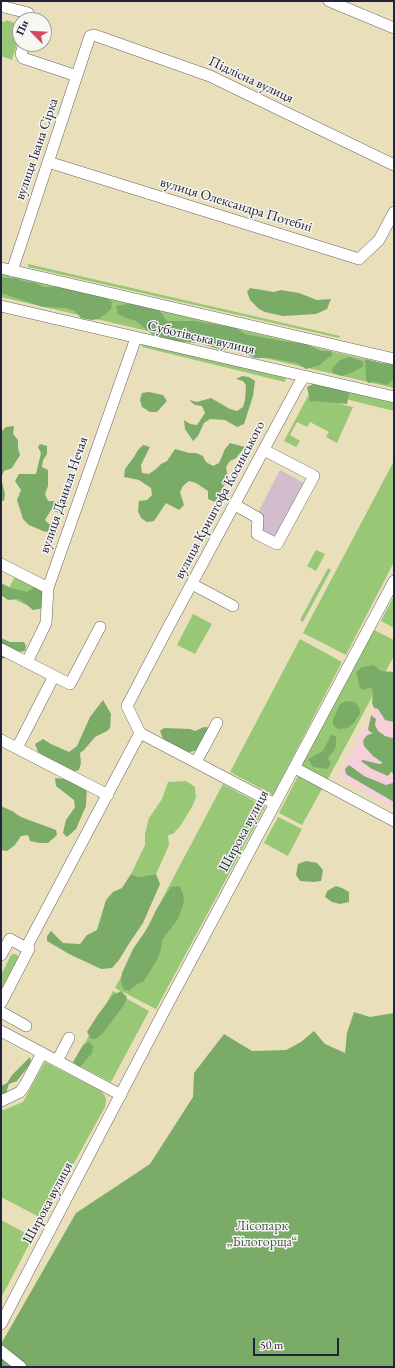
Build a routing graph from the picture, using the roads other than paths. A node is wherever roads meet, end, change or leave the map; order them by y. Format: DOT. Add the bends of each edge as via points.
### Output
graph roads {
  1 [pos="330,1"];
  2 [pos="1,6"];
  3 [pos="24,12"];
  4 [pos="394,28"];
  5 [pos="90,36"];
  6 [pos="22,52"];
  7 [pos="77,76"];
  8 [pos="48,162"];
  9 [pos="394,165"];
  10 [pos="394,212"];
  11 [pos="6,270"];
  12 [pos="2,310"];
  13 [pos="136,338"];
  14 [pos="394,359"];
  15 [pos="304,377"];
  16 [pos="394,398"];
  17 [pos="264,450"];
  18 [pos="235,505"];
  19 [pos="1,564"];
  20 [pos="394,581"];
  21 [pos="192,584"];
  22 [pos="48,588"];
  23 [pos="234,606"];
  24 [pos="100,628"];
  25 [pos="1,649"];
  26 [pos="27,662"];
  27 [pos="54,676"];
  28 [pos="217,723"];
  29 [pos="140,733"];
  30 [pos="1,740"];
  31 [pos="17,748"];
  32 [pos="196,762"];
  33 [pos="295,768"];
  34 [pos="108,794"];
  35 [pos="275,804"];
  36 [pos="394,821"];
  37 [pos="26,948"];
  38 [pos="1,955"];
  39 [pos="1,1003"];
  40 [pos="1,1012"];
  41 [pos="26,1026"];
  42 [pos="1,1031"];
  43 [pos="69,1038"];
  44 [pos="42,1053"];
  45 [pos="57,1061"];
  46 [pos="121,1095"];
  47 [pos="1,1101"];
  48 [pos="1,1324"];
  49 [pos="1,1351"];
  50 [pos="21,1367"];
  1 -- 4 [label="street"];
  2 -- 3 [label="street"];
  5 -- 7 [label="street, вулиця Івана Сірка"];
  5 -- 9 [label="street, Підлісна вулиця" via="94,35 210,76"];
  6 -- 7 [label="street" via="23,58"];
  7 -- 8 [label="street, вулиця Івана Сірка"];
  8 -- 10 [label="street, вулиця Олександра Потебні" via="359,260 379,240"];
  8 -- 11 [label="street, вулиця Івана Сірка"];
  11 -- 14 [label="street, Суботівська вулиця"];
  12 -- 13 [label="street, Суботівська вулиця"];
  13 -- 15 [label="street, Суботівська вулиця"];
  13 -- 22 [label="street, вулиця Данила Нечая"];
  15 -- 16 [label="street, Суботівська вулиця"];
  15 -- 17 [label="street, вулиця Криштофа Косинського"];
  17 -- 18 [label="street, вулиця Криштофа Косинського"];
  17 -- 18 [label="street" via="314,476 277,544 257,534 258,518"];
  18 -- 21 [label="street, вулиця Криштофа Косинського"];
  19 -- 22 [label="street"];
  20 -- 33 [label="street, Широка вулиця"];
  21 -- 23 [label="street"];
  21 -- 29 [label="street, вулиця Криштофа Косинського" via="127,706"];
  22 -- 26 [label="street, вулиця Данила Нечая" via="46,623"];
  24 -- 27 [label="street" via="70,684"];
  25 -- 26 [label="street"];
  26 -- 27 [label="street"];
  27 -- 31 [label="street"];
  28 -- 32 [label="street"];
  29 -- 32 [label="street"];
  29 -- 34 [label="street"];
  30 -- 31 [label="street"];
  31 -- 34 [label="street"];
  32 -- 35 [label="street"];
  33 -- 35 [label="street, Широка вулиця"];
  33 -- 36 [label="street"];
  34 -- 37 [label="street"];
  35 -- 46 [label="street, Широка вулиця"];
  37 -- 38 [label="street" via="10,939"];
  37 -- 39 [label="street" via="29,949"];
  40 -- 41 [label="street"];
  42 -- 44 [label="street"];
  43 -- 45 [label="street"];
  44 -- 45 [label="street"];
  44 -- 47 [label="street" via="20,1092"];
  45 -- 46 [label="street"];
  46 -- 48 [label="street, Широка вулиця"];
  49 -- 50 [label="street"];
}
